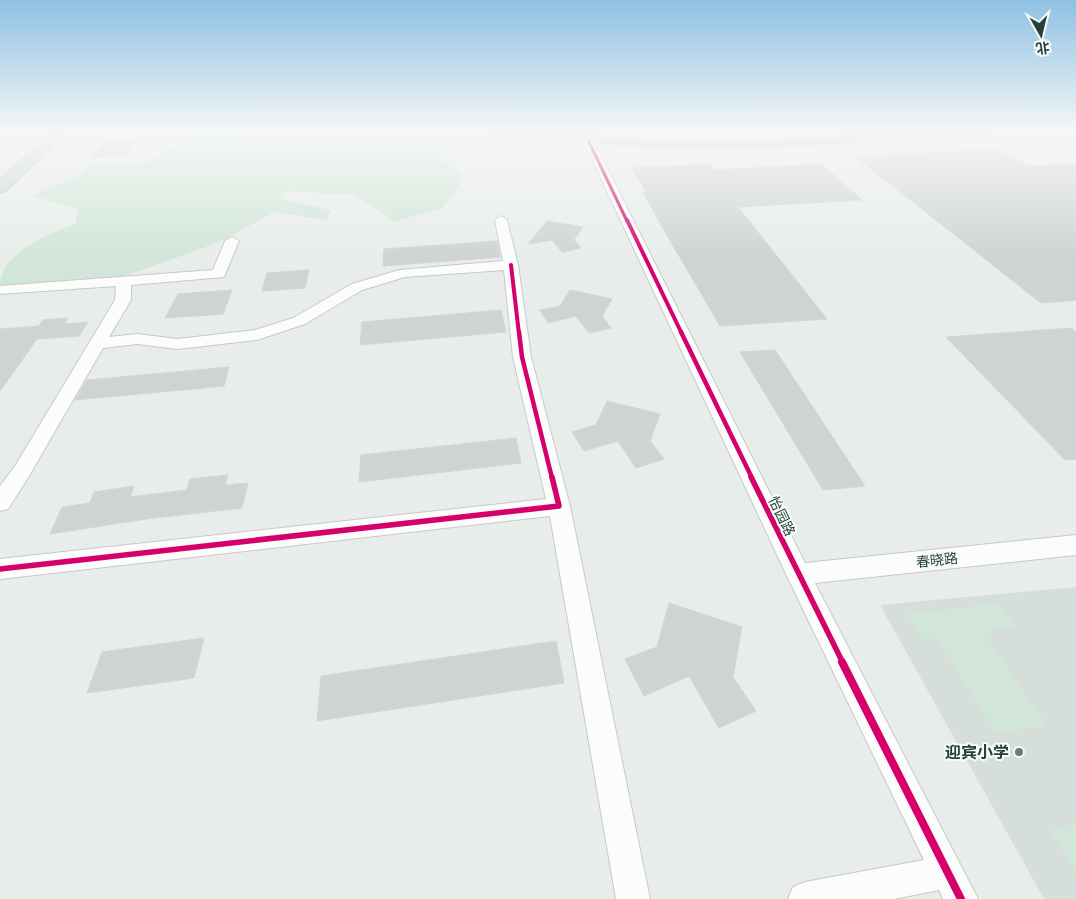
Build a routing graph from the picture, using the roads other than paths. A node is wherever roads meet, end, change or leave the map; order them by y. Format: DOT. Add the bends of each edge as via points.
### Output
graph roads {
  1 [pos="16,174"];
  2 [pos="604,174"];
  3 [pos="0,188"];
  4 [pos="502,220"];
  5 [pos="232,241"];
  6 [pos="511,265"];
  7 [pos="124,282"];
  8 [pos="0,290"];
  9 [pos="99,343"];
  10 [pos="0,503"];
  11 [pos="559,506"];
  12 [pos="1076,546"];
  13 [pos="0,569"];
  14 [pos="798,574"];
  15 [pos="954,886"];
  16 [pos="633,899"];
  17 [pos="806,899"];
  1 -- 3 [label="main road"];
  2 -- 14 [label="street, 怡园路"];
  4 -- 6 [label="street"];
  5 -- 7 [label="street" via="219,274"];
  6 -- 9 [label="street" via="404,274 358,286 299,321 257,336 178,344 137,339"];
  6 -- 11 [label="street" via="522,357"];
  7 -- 8 [label="street"];
  7 -- 9 [label="street" via="123,300"];
  9 -- 10 [label="street"];
  11 -- 13 [label="street"];
  11 -- 16 [label="street"];
  12 -- 14 [label="street, 春晓路"];
  14 -- 15 [label="street, 怡园路"];
  15 -- 17 [label="street"];
}
